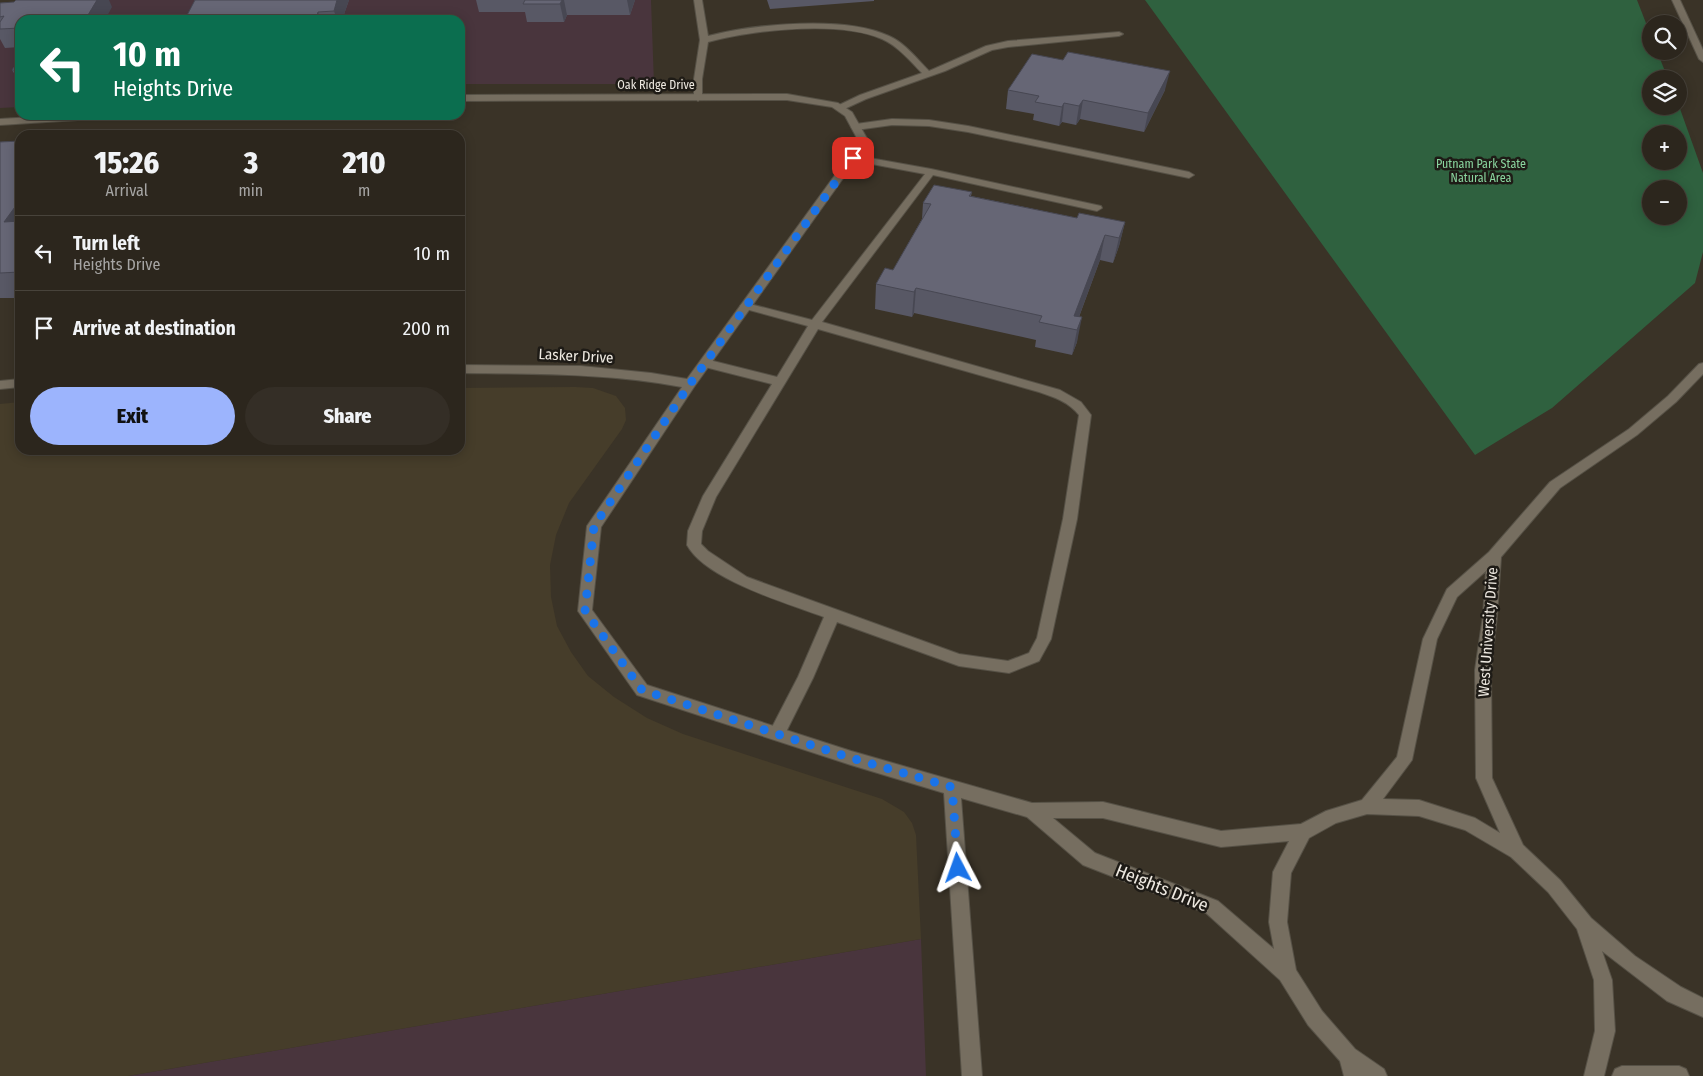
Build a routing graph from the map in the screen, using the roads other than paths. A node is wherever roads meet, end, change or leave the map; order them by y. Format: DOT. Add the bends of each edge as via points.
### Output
graph roads {
  1 [pos="698,0"];
  2 [pos="1676,0"];
  3 [pos="1119,34"];
  4 [pos="704,40"];
  5 [pos="1703,59"];
  6 [pos="928,74"];
  7 [pos="465,98"];
  8 [pos="698,98"];
  9 [pos="845,111"];
  10 [pos="31,120"];
  11 [pos="0,122"];
  12 [pos="856,127"];
  13 [pos="853,158"];
  14 [pos="931,172"];
  15 [pos="1190,175"];
  16 [pos="1097,208"];
  17 [pos="746,306"];
  18 [pos="815,324"];
  19 [pos="705,363"];
  20 [pos="1703,367"];
  21 [pos="465,369"];
  22 [pos="780,382"];
  23 [pos="15,384"];
  24 [pos="690,384"];
  25 [pos="0,385"];
  26 [pos="1494,556"];
  27 [pos="833,614"];
  28 [pos="777,733"];
  29 [pos="952,787"];
  30 [pos="1367,806"];
  31 [pos="1032,811"];
  32 [pos="1303,832"];
  33 [pos="1517,851"];
  34 [pos="1584,924"];
  35 [pos="1287,973"];
  36 [pos="1703,1008"];
  37 [pos="1348,1056"];
  38 [pos="972,1076"];
  39 [pos="1354,1076"];
  40 [pos="1377,1076"];
  41 [pos="1594,1076"];
  42 [pos="1622,1076"];
  43 [pos="1678,1076"];
  1 -- 4 [label="street"];
  2 -- 5 [label="street"];
  3 -- 6 [label="street" via="1008,44 989,48"];
  4 -- 6 [label="street" via="741,31 816,26 868,30 886,37"];
  4 -- 8 [label="street"];
  6 -- 9 [label="street" via="862,97"];
  7 -- 8 [label="street, Oak Ridge Drive"];
  8 -- 9 [label="street, Oak Ridge Drive" via="787,97 835,105"];
  9 -- 12 [label="street, Heights Drive"];
  10 -- 11 [label="street"];
  12 -- 13 [label="street, Heights Drive" via="864,142"];
  12 -- 15 [label="street" via="892,122 939,124"];
  13 -- 14 [label="street"];
  13 -- 17 [label="street, Heights Drive"];
  14 -- 16 [label="street"];
  14 -- 18 [label="street"];
  17 -- 18 [label="street"];
  17 -- 19 [label="street, Heights Drive"];
  18 -- 22 [label="street"];
  18 -- 27 [label="street" via="1068,397 1080,405 1085,415 1070,519 1044,639 1034,656 1009,667 959,660"];
  19 -- 22 [label="street"];
  19 -- 24 [label="street, Heights Drive"];
  20 -- 26 [label="street, West University Drive" via="1633,432 1555,485"];
  21 -- 24 [label="street, Lasker Drive" via="581,370"];
  22 -- 27 [label="street" via="710,496 695,531 694,545 703,555 742,581"];
  23 -- 25 [label="street"];
  24 -- 28 [label="street, Heights Drive" via="594,526 585,611 642,690"];
  26 -- 30 [label="street, West University Drive" via="1452,593 1430,639 1404,760"];
  26 -- 33 [label="street, West University Drive" via="1482,670 1484,778"];
  27 -- 28 [label="street"];
  28 -- 29 [label="street, Heights Drive"];
  29 -- 31 [label="street, Heights Drive"];
  29 -- 38 [label="street"];
  30 -- 32 [label="street" via="1332,816"];
  30 -- 33 [label="street" via="1420,808 1469,824"];
  31 -- 32 [label="street, Heights Drive" via="1103,810 1221,839"];
  31 -- 35 [label="street, Heights Drive" via="1089,859 1212,907"];
  32 -- 35 [label="street" via="1282,872 1278,922"];
  33 -- 34 [label="street" via="1554,886"];
  34 -- 36 [label="street" via="1674,994"];
  34 -- 41 [label="street" via="1603,980 1604,1031"];
  35 -- 37 [label="street" via="1315,1018"];
  37 -- 39 [label="street"];
  37 -- 40 [label="street"];
  42 -- 43 [label="street"];
}
